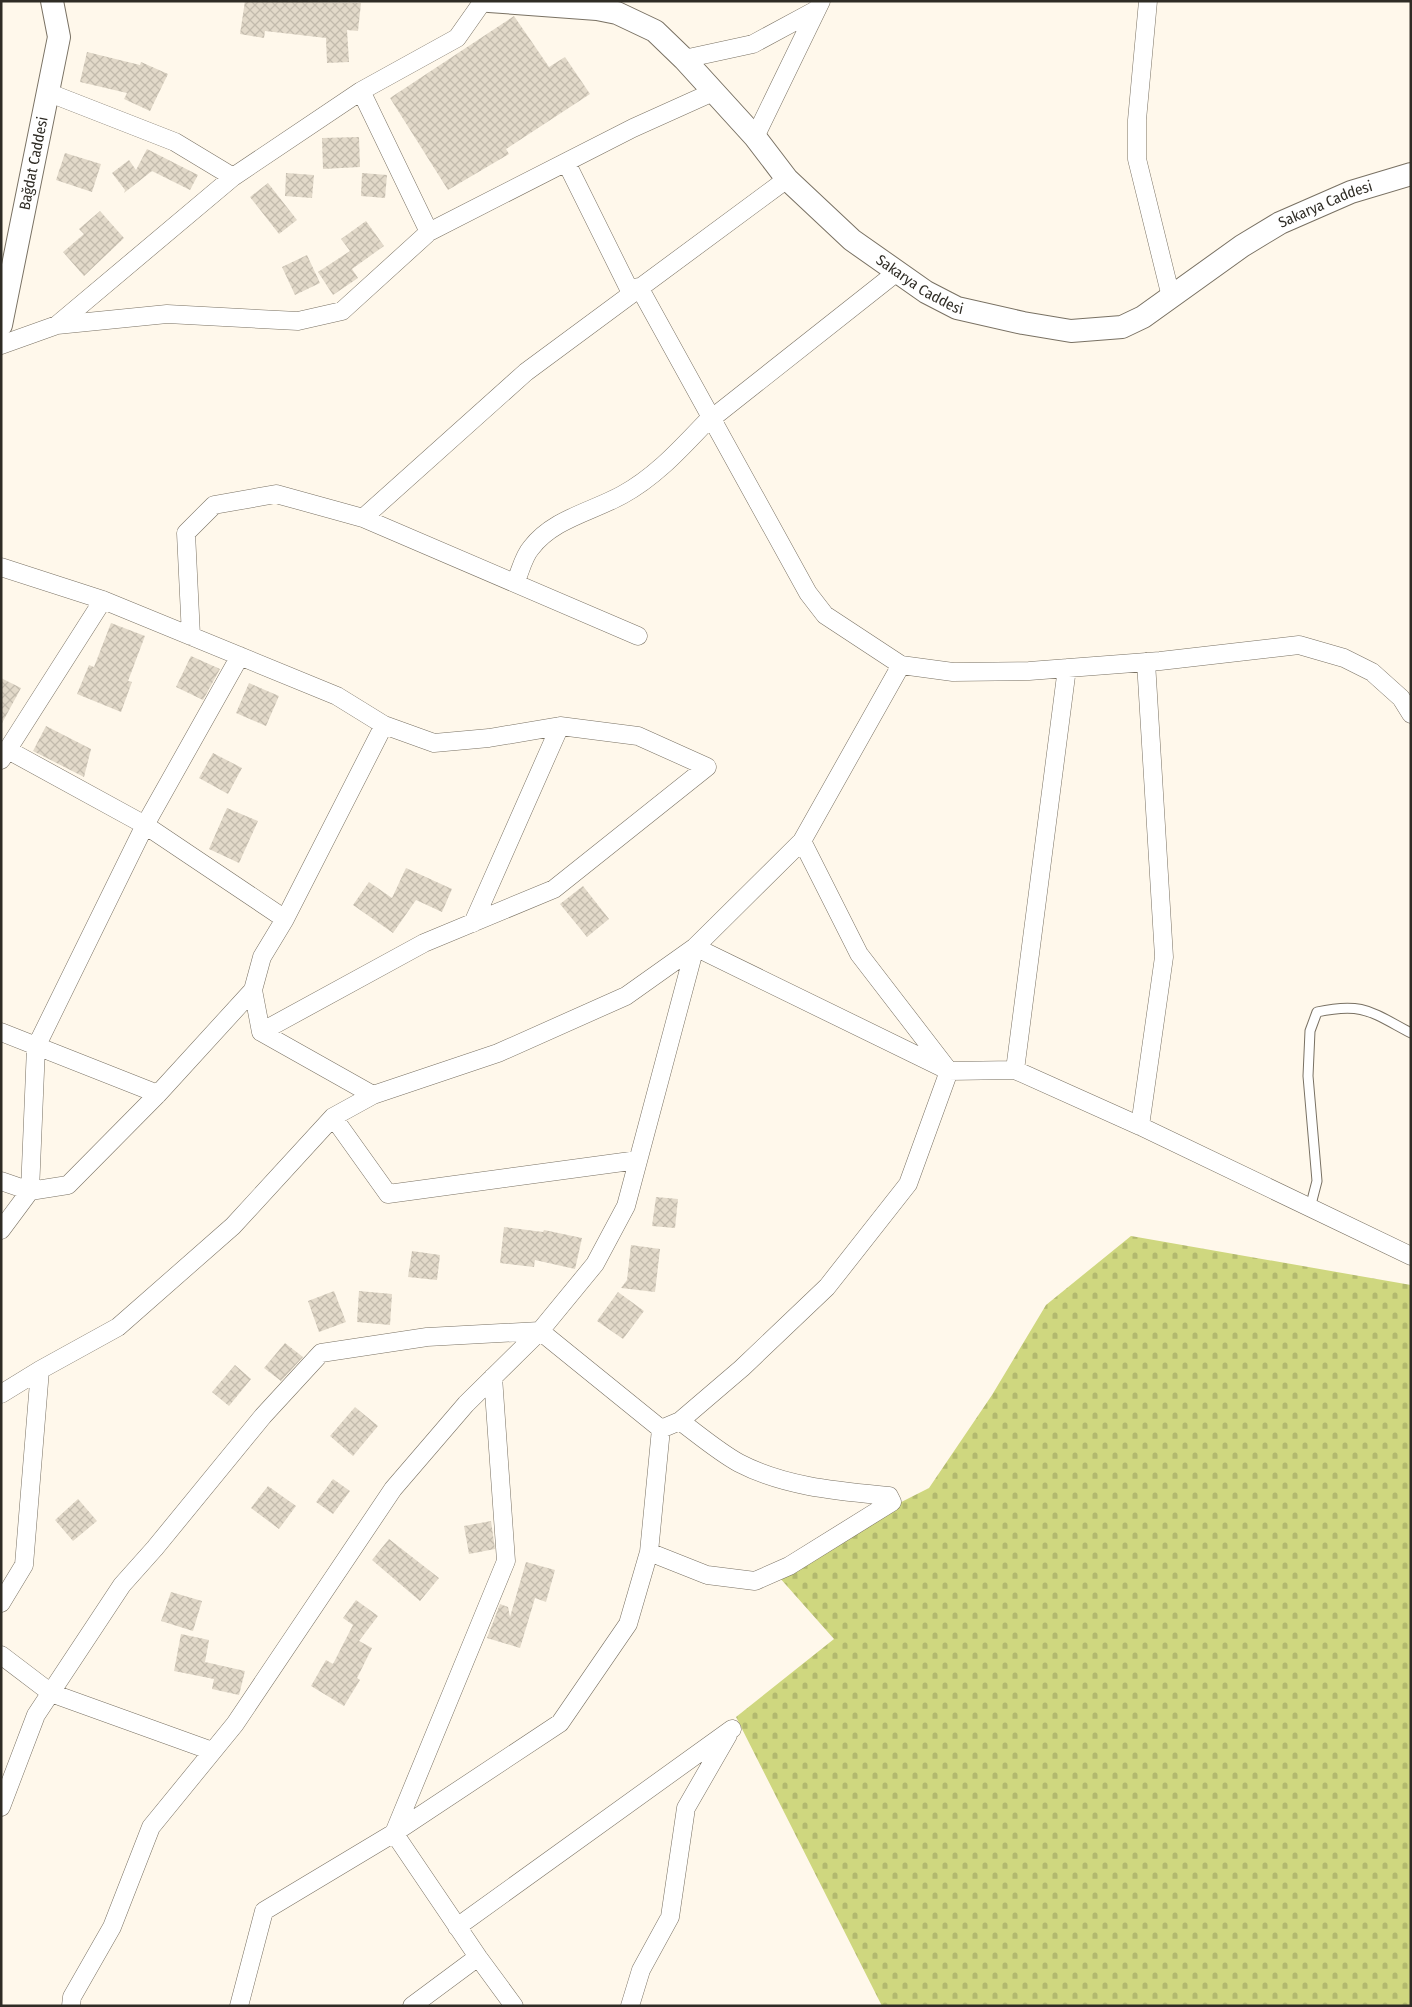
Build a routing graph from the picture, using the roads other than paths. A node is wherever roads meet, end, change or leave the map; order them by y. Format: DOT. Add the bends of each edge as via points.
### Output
graph roads {
  1 [pos="52,1"];
  2 [pos="68,1"];
  3 [pos="483,1"];
  4 [pos="489,1"];
  5 [pos="1148,1"];
  6 [pos="818,6"];
  7 [pos="59,37"];
  8 [pos="684,59"];
  9 [pos="361,91"];
  10 [pos="47,92"];
  11 [pos="713,92"];
  12 [pos="756,137"];
  13 [pos="566,162"];
  14 [pos="1411,174"];
  15 [pos="233,178"];
  16 [pos="787,179"];
  17 [pos="429,232"];
  18 [pos="897,272"];
  19 [pos="636,290"];
  20 [pos="1171,297"];
  21 [pos="1,325"];
  22 [pos="57,325"];
  23 [pos="1,345"];
  24 [pos="710,418"];
  25 [pos="363,518"];
  26 [pos="1,567"];
  27 [pos="515,583"];
  28 [pos="103,600"];
  29 [pos="191,636"];
  30 [pos="638,636"];
  31 [pos="240,656"];
  32 [pos="1146,662"];
  33 [pos="901,665"];
  34 [pos="1067,668"];
  35 [pos="1411,714"];
  36 [pos="384,725"];
  37 [pos="560,726"];
  38 [pos="4,755"];
  39 [pos="145,825"];
  40 [pos="802,841"];
  41 [pos="285,918"];
  42 [pos="472,923"];
  43 [pos="695,947"];
  44 [pos="253,990"];
  45 [pos="1,1032"];
  46 [pos="261,1032"];
  47 [pos="1411,1032"];
  48 [pos="36,1046"];
  49 [pos="1015,1070"];
  50 [pos="949,1071"];
  51 [pos="158,1094"];
  52 [pos="374,1095"];
  53 [pos="333,1117"];
  54 [pos="1140,1126"];
  55 [pos="638,1160"];
  56 [pos="1,1181"];
  57 [pos="30,1191"];
  58 [pos="1310,1208"];
  59 [pos="1,1230"];
  60 [pos="1411,1256"];
  61 [pos="540,1331"];
  62 [pos="40,1370"];
  63 [pos="493,1377"];
  64 [pos="1,1394"];
  65 [pos="680,1422"];
  66 [pos="662,1429"];
  67 [pos="649,1552"];
  68 [pos="1,1603"];
  69 [pos="1,1654"];
  70 [pos="51,1693"];
  71 [pos="212,1752"];
  72 [pos="1,1807"];
  73 [pos="394,1833"];
  74 [pos="457,1927"];
  75 [pos="478,1958"];
  76 [pos="71,2006"];
  77 [pos="239,2006"];
  78 [pos="412,2006"];
  79 [pos="514,2006"];
  80 [pos="630,2006"];
  1 -- 7 [label="street, Bağdat Caddesi"];
  2 -- 7 [label="street"];
  3 -- 9 [label="street" via="457,38"];
  4 -- 8 [label="street, Sakarya Caddesi" via="617,13 655,31"];
  5 -- 20 [label="street" via="1137,120 1137,158"];
  6 -- 8 [label="street" via="753,44"];
  6 -- 12 [label="street"];
  7 -- 10 [label="street, Bağdat Caddesi"];
  8 -- 11 [label="street, Sakarya Caddesi"];
  9 -- 15 [label="street"];
  9 -- 17 [label="street"];
  10 -- 15 [label="street" via="175,142"];
  10 -- 21 [label="street, Bağdat Caddesi"];
  11 -- 12 [label="street, Sakarya Caddesi"];
  11 -- 13 [label="street"];
  12 -- 16 [label="street, Sakarya Caddesi"];
  13 -- 17 [label="street"];
  13 -- 19 [label="street"];
  14 -- 20 [label="street, Sakarya Caddesi" via="1351,192 1287,219 1242,246"];
  15 -- 22 [label="street"];
  16 -- 18 [label="street, Sakarya Caddesi" via="852,240"];
  16 -- 19 [label="street"];
  17 -- 22 [label="street" via="342,311 298,322 167,314"];
  18 -- 20 [label="street, Sakarya Caddesi" via="957,308 984,316 1071,331 1122,327 1143,318"];
  18 -- 24 [label="street"];
  19 -- 24 [label="street"];
  19 -- 25 [label="street" via="526,372"];
  22 -- 23 [label="street"];
  24 -- 27 [label="street" via="662,468 622,495 566,520 544,536 530,549"];
  24 -- 33 [label="street" via="813,600 824,614"];
  25 -- 27 [label="street"];
  25 -- 29 [label="street" via="276,494 214,505 186,533"];
  26 -- 28 [label="street"];
  27 -- 30 [label="street"];
  28 -- 29 [label="street"];
  28 -- 38 [label="street"];
  29 -- 31 [label="street"];
  31 -- 36 [label="street" via="337,696"];
  31 -- 39 [label="street"];
  32 -- 34 [label="street"];
  32 -- 35 [label="street" via="1299,645 1344,658 1372,672 1401,698"];
  32 -- 54 [label="street" via="1164,957"];
  33 -- 34 [label="street" via="953,672"];
  33 -- 40 [label="street"];
  34 -- 49 [label="street"];
  36 -- 37 [label="street" via="434,743"];
  36 -- 41 [label="street"];
  37 -- 42 [label="street"];
  37 -- 42 [label="street" via="638,736 707,767 554,889"];
  38 -- 39 [label="street"];
  39 -- 41 [label="street"];
  39 -- 48 [label="street"];
  40 -- 43 [label="street"];
  40 -- 50 [label="street" via="859,954"];
  41 -- 44 [label="street" via="262,957"];
  42 -- 46 [label="street" via="424,943"];
  43 -- 50 [label="street"];
  43 -- 52 [label="street" via="626,996 498,1054"];
  43 -- 55 [label="street"];
  44 -- 46 [label="street"];
  44 -- 51 [label="street"];
  45 -- 48 [label="street"];
  46 -- 52 [label="street"];
  47 -- 58 [label="lane" via="1363,1008 1338,1007 1317,1012 1310,1031 1308,1076 1317,1182"];
  48 -- 51 [label="street"];
  48 -- 57 [label="street"];
  49 -- 50 [label="street"];
  49 -- 54 [label="street"];
  50 -- 65 [label="street" via="908,1184 827,1287"];
  51 -- 57 [label="street" via="68,1185"];
  52 -- 53 [label="street"];
  53 -- 55 [label="street" via="388,1194"];
  53 -- 62 [label="street" via="233,1226 118,1327"];
  54 -- 58 [label="street"];
  55 -- 61 [label="street" via="626,1206 595,1264"];
  56 -- 57 [label="street"];
  57 -- 59 [label="street"];
  58 -- 60 [label="street"];
  61 -- 63 [label="street"];
  61 -- 66 [label="street"];
  61 -- 70 [label="street" via="427,1337 321,1354 263,1416 122,1585"];
  62 -- 64 [label="street"];
  62 -- 68 [label="street" via="24,1565"];
  63 -- 71 [label="street" via="394,1489 235,1724"];
  63 -- 73 [label="street" via="506,1561"];
  65 -- 66 [label="street"];
  65 -- 67 [label="street" via="739,1463 787,1482 888,1496 892,1502 789,1566 755,1581 707,1575"];
  66 -- 67 [label="street"];
  67 -- 73 [label="street" via="628,1624 560,1723"];
  69 -- 70 [label="street"];
  70 -- 71 [label="street"];
  70 -- 72 [label="street" via="36,1715"];
  71 -- 76 [label="street" via="151,1826 112,1927 72,1997"];
  73 -- 74 [label="street"];
  73 -- 77 [label="street" via="264,1911"];
  74 -- 75 [label="street"];
  74 -- 80 [label="street" via="732,1729 686,1808 670,1917 641,1970"];
  75 -- 78 [label="street"];
  75 -- 79 [label="street"];
}
